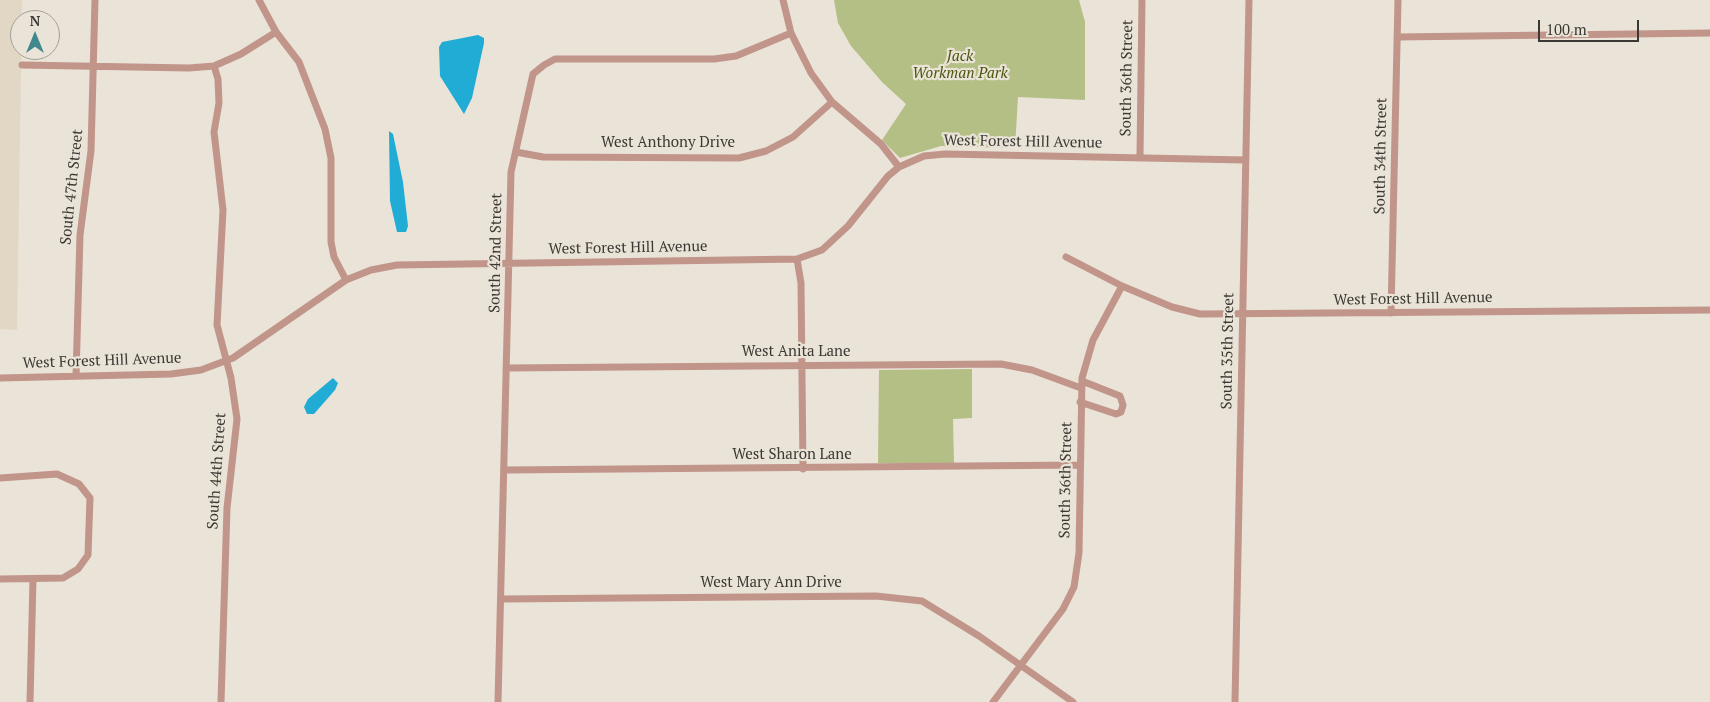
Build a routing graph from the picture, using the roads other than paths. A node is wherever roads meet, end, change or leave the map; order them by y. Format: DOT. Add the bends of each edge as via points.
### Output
graph roads {
  1 [pos="95,0"];
  2 [pos="258,0"];
  3 [pos="783,0"];
  4 [pos="1142,0"];
  5 [pos="1249,0"];
  6 [pos="1398,0"];
  7 [pos="276,32"];
  8 [pos="791,33"];
  9 [pos="1710,33"];
  10 [pos="1397,37"];
  11 [pos="22,65"];
  12 [pos="93,66"];
  13 [pos="214,66"];
  14 [pos="832,102"];
  15 [pos="516,152"];
  16 [pos="1140,157"];
  17 [pos="1245,160"];
  18 [pos="899,167"];
  19 [pos="1066,257"];
  20 [pos="797,259"];
  21 [pos="510,263"];
  22 [pos="346,280"];
  23 [pos="1122,286"];
  24 [pos="1710,310"];
  25 [pos="1391,313"];
  26 [pos="1243,315"];
  27 [pos="226,361"];
  28 [pos="802,366"];
  29 [pos="506,368"];
  30 [pos="76,376"];
  31 [pos="0,378"];
  32 [pos="1082,385"];
  33 [pos="1080,402"];
  34 [pos="1079,466"];
  35 [pos="803,468"];
  36 [pos="505,470"];
  37 [pos="0,478"];
  38 [pos="32,578"];
  39 [pos="0,579"];
  40 [pos="501,599"];
  41 [pos="1021,667"];
  42 [pos="30,702"];
  43 [pos="221,702"];
  44 [pos="498,702"];
  45 [pos="993,702"];
  46 [pos="1073,702"];
  47 [pos="1235,702"];
  1 -- 12 [label="street, South 47th Street"];
  2 -- 7 [label="street"];
  3 -- 8 [label="street"];
  4 -- 16 [label="street, South 36th Street"];
  5 -- 17 [label="street, South 35th Street"];
  6 -- 10 [label="street, South 34th Street"];
  7 -- 13 [label="street"];
  7 -- 22 [label="street" via="299,62 325,129 331,158 331,242 334,257"];
  8 -- 14 [label="street" via="811,73"];
  8 -- 15 [label="street, South 42nd Street" via="736,56 714,59 555,59 533,74"];
  9 -- 10 [label="street"];
  10 -- 25 [label="street, South 34th Street"];
  11 -- 12 [label="street"];
  12 -- 13 [label="street"];
  12 -- 30 [label="street, South 47th Street" via="90,169 80,235"];
  13 -- 27 [label="street, South 44th Street" via="218,79 214,132 224,210 216,303 217,325"];
  14 -- 15 [label="street, West Anthony Drive" via="793,137 766,151 739,158 543,157"];
  14 -- 18 [label="street" via="881,144"];
  15 -- 21 [label="street, South 42nd Street" via="511,172"];
  16 -- 17 [label="street, West Forest Hill Avenue"];
  16 -- 18 [label="street, West Forest Hill Avenue" via="945,154 924,156"];
  17 -- 26 [label="street, South 35th Street"];
  18 -- 20 [label="street, West Forest Hill Avenue" via="876,188 848,226 822,250"];
  19 -- 23 [label="street, West Forest Hill Avenue"];
  20 -- 21 [label="street, West Forest Hill Avenue"];
  20 -- 28 [label="street" via="801,283"];
  21 -- 22 [label="street, West Forest Hill Avenue" via="397,265 371,270"];
  21 -- 29 [label="street, South 42nd Street"];
  22 -- 27 [label="street, West Forest Hill Avenue"];
  23 -- 26 [label="street, West Forest Hill Avenue" via="1191,313"];
  23 -- 32 [label="street, South 36th Street" via="1093,340"];
  24 -- 25 [label="street, West Forest Hill Avenue"];
  25 -- 26 [label="street, West Forest Hill Avenue"];
  26 -- 47 [label="street, South 35th Street"];
  27 -- 30 [label="street, West Forest Hill Avenue" via="201,370 171,374"];
  27 -- 43 [label="street, South 44th Street" via="235,394 236,419 227,508"];
  28 -- 29 [label="street, West Anita Lane"];
  28 -- 32 [label="street, West Anita Lane" via="1006,365"];
  28 -- 35 [label="street"];
  29 -- 36 [label="street, South 42nd Street"];
  30 -- 31 [label="street, West Forest Hill Avenue"];
  32 -- 33 [label="street, South 36th Street"];
  32 -- 33 [label="street, West Anita Lane" via="1120,396 1123,406 1116,414"];
  33 -- 34 [label="street, South 36th Street"];
  34 -- 35 [label="street, West Sharon Lane"];
  34 -- 41 [label="street, South 36th Street" via="1079,553 1074,587 1063,609"];
  35 -- 36 [label="street, West Sharon Lane"];
  36 -- 40 [label="street, South 42nd Street"];
  37 -- 38 [label="street" via="57,474 79,484 90,498 88,555 78,569 63,578"];
  38 -- 39 [label="street"];
  38 -- 42 [label="street"];
  40 -- 41 [label="street, West Mary Ann Drive" via="876,596 922,601"];
  40 -- 44 [label="street, South 42nd Street"];
  41 -- 45 [label="street, South 36th Street"];
  41 -- 46 [label="street, West Mary Ann Drive"];
}
